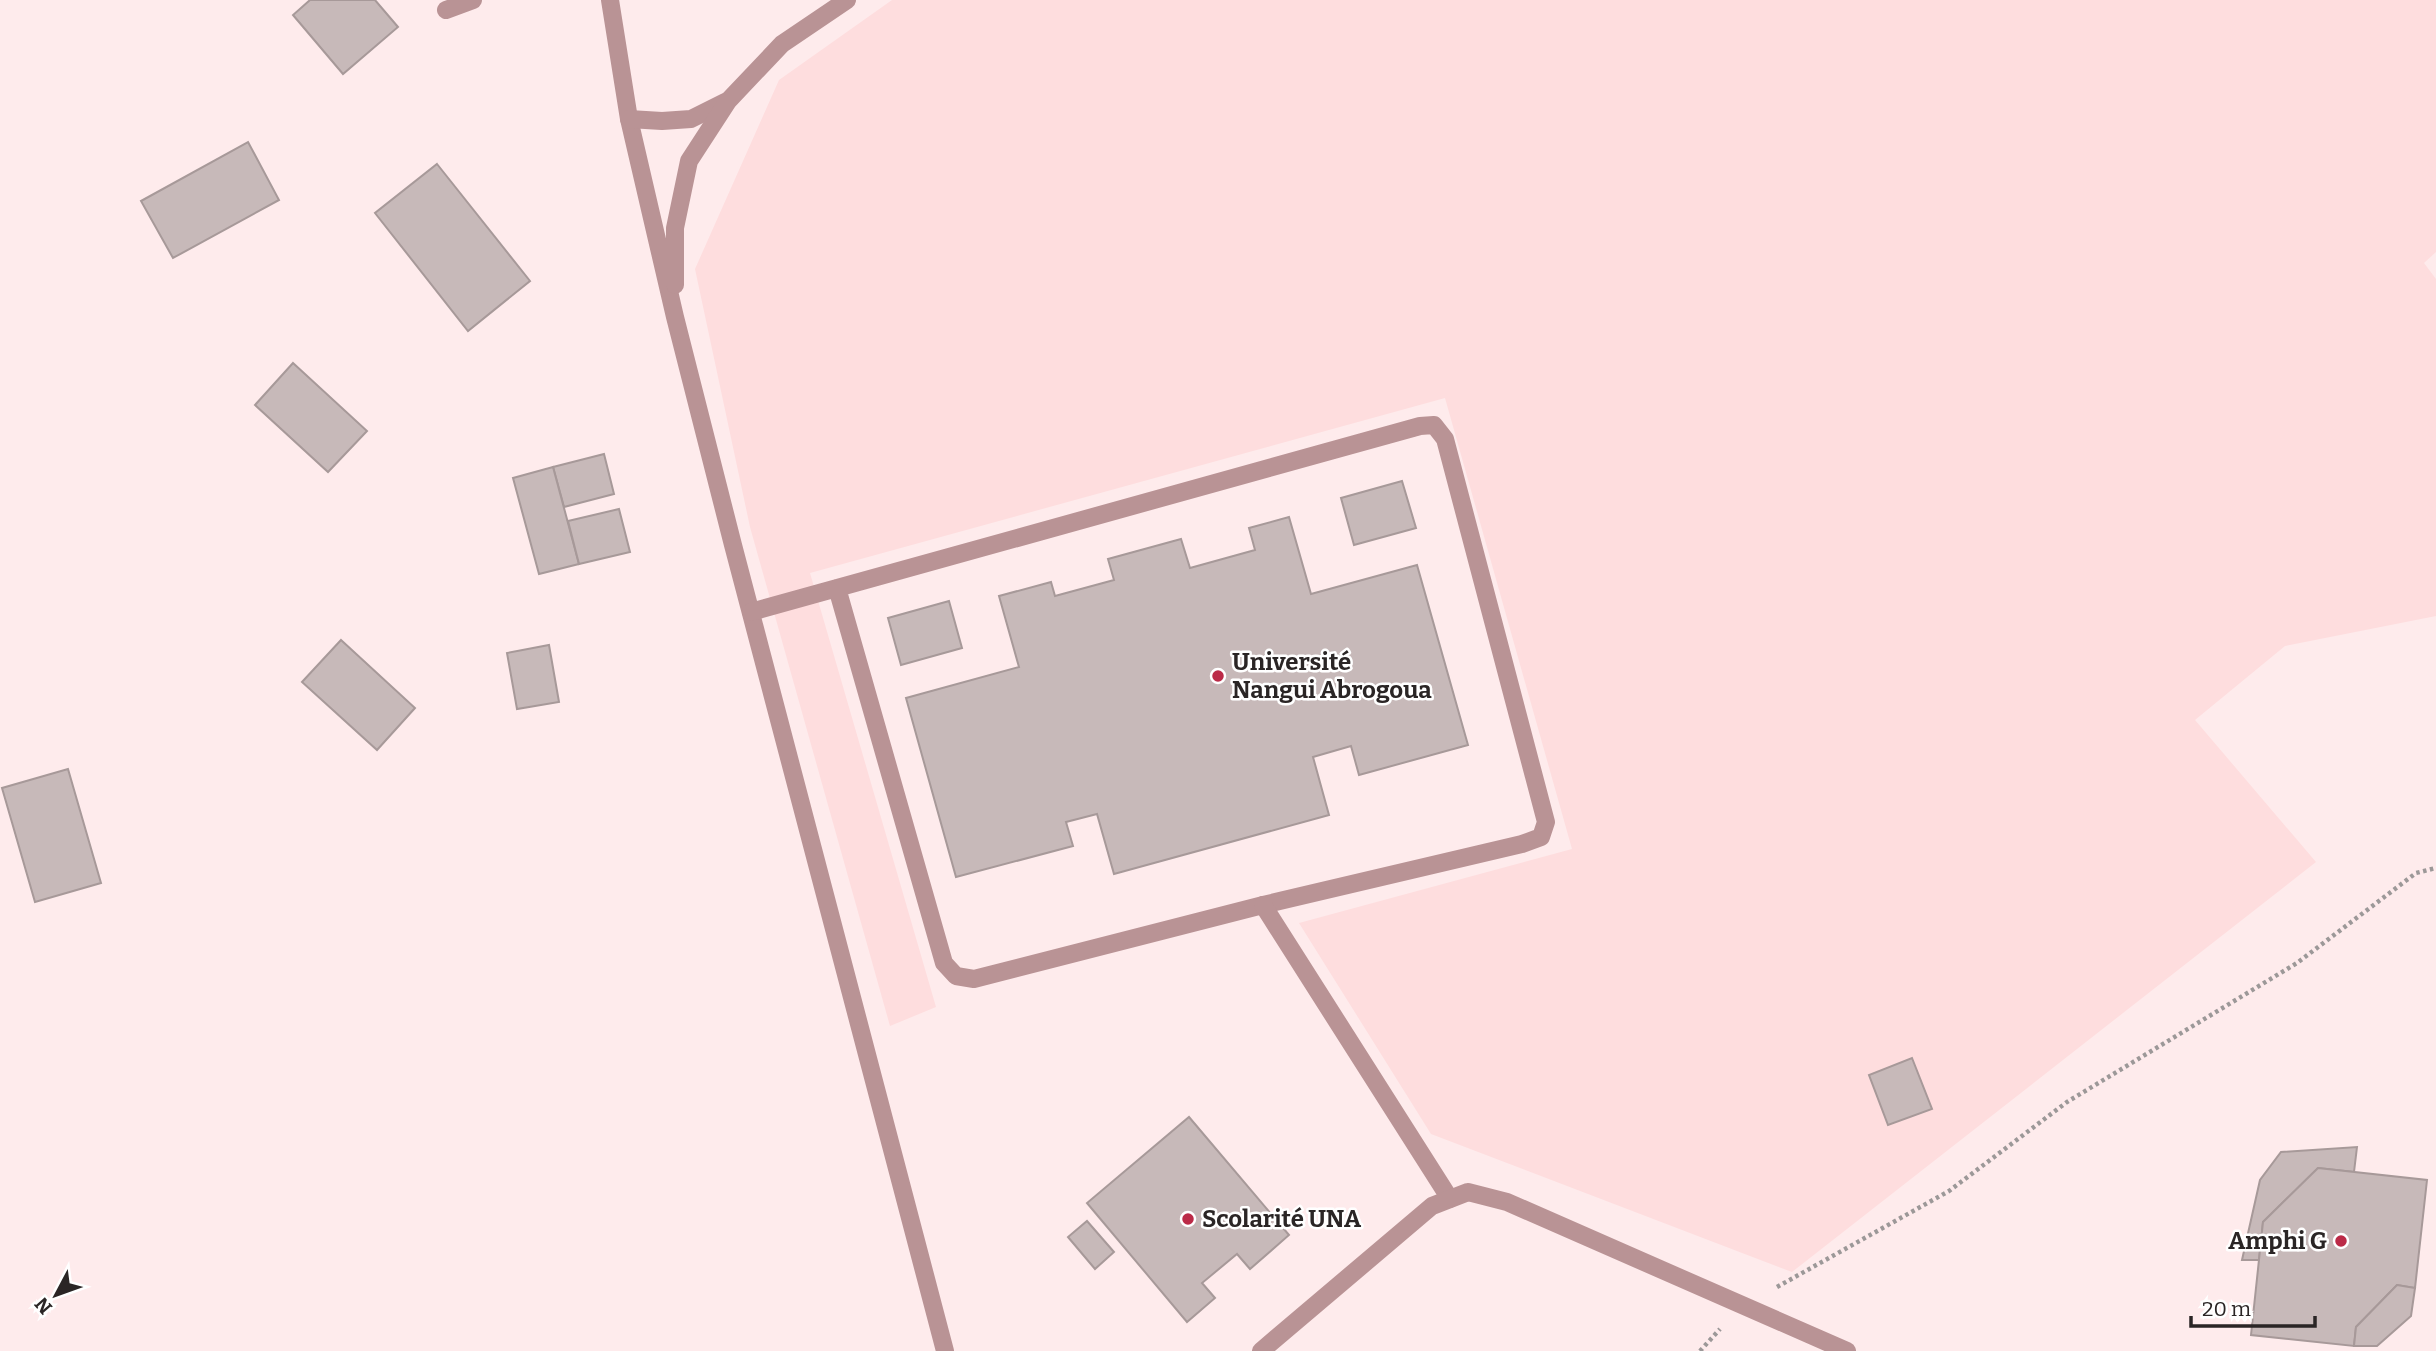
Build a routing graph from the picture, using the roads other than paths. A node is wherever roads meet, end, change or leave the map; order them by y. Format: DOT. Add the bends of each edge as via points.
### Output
graph roads {
  1 [pos="473,0"];
  2 [pos="610,0"];
  3 [pos="847,0"];
  4 [pos="446,10"];
  5 [pos="728,101"];
  6 [pos="629,119"];
  7 [pos="675,317"];
  8 [pos="837,588"];
  9 [pos="751,612"];
  10 [pos="1264,905"];
  11 [pos="1450,1199"];
  12 [pos="945,1351"];
  13 [pos="1261,1351"];
  14 [pos="1847,1351"];
  1 -- 4 [label="lane"];
  2 -- 6 [label="lane"];
  3 -- 5 [label="lane" via="782,44"];
  5 -- 6 [label="lane" via="691,119"];
  5 -- 7 [label="lane" via="689,161 675,228"];
  6 -- 7 [label="lane"];
  7 -- 9 [label="lane"];
  8 -- 9 [label="lane"];
  8 -- 10 [label="lane" via="944,963 956,976 974,979"];
  8 -- 10 [label="lane" via="1434,425 1445,439 1546,822 1541,837"];
  9 -- 12 [label="lane"];
  10 -- 11 [label="lane"];
  11 -- 13 [label="lane" via="1432,1206"];
  11 -- 14 [label="lane" via="1468,1192 1507,1202"];
}
